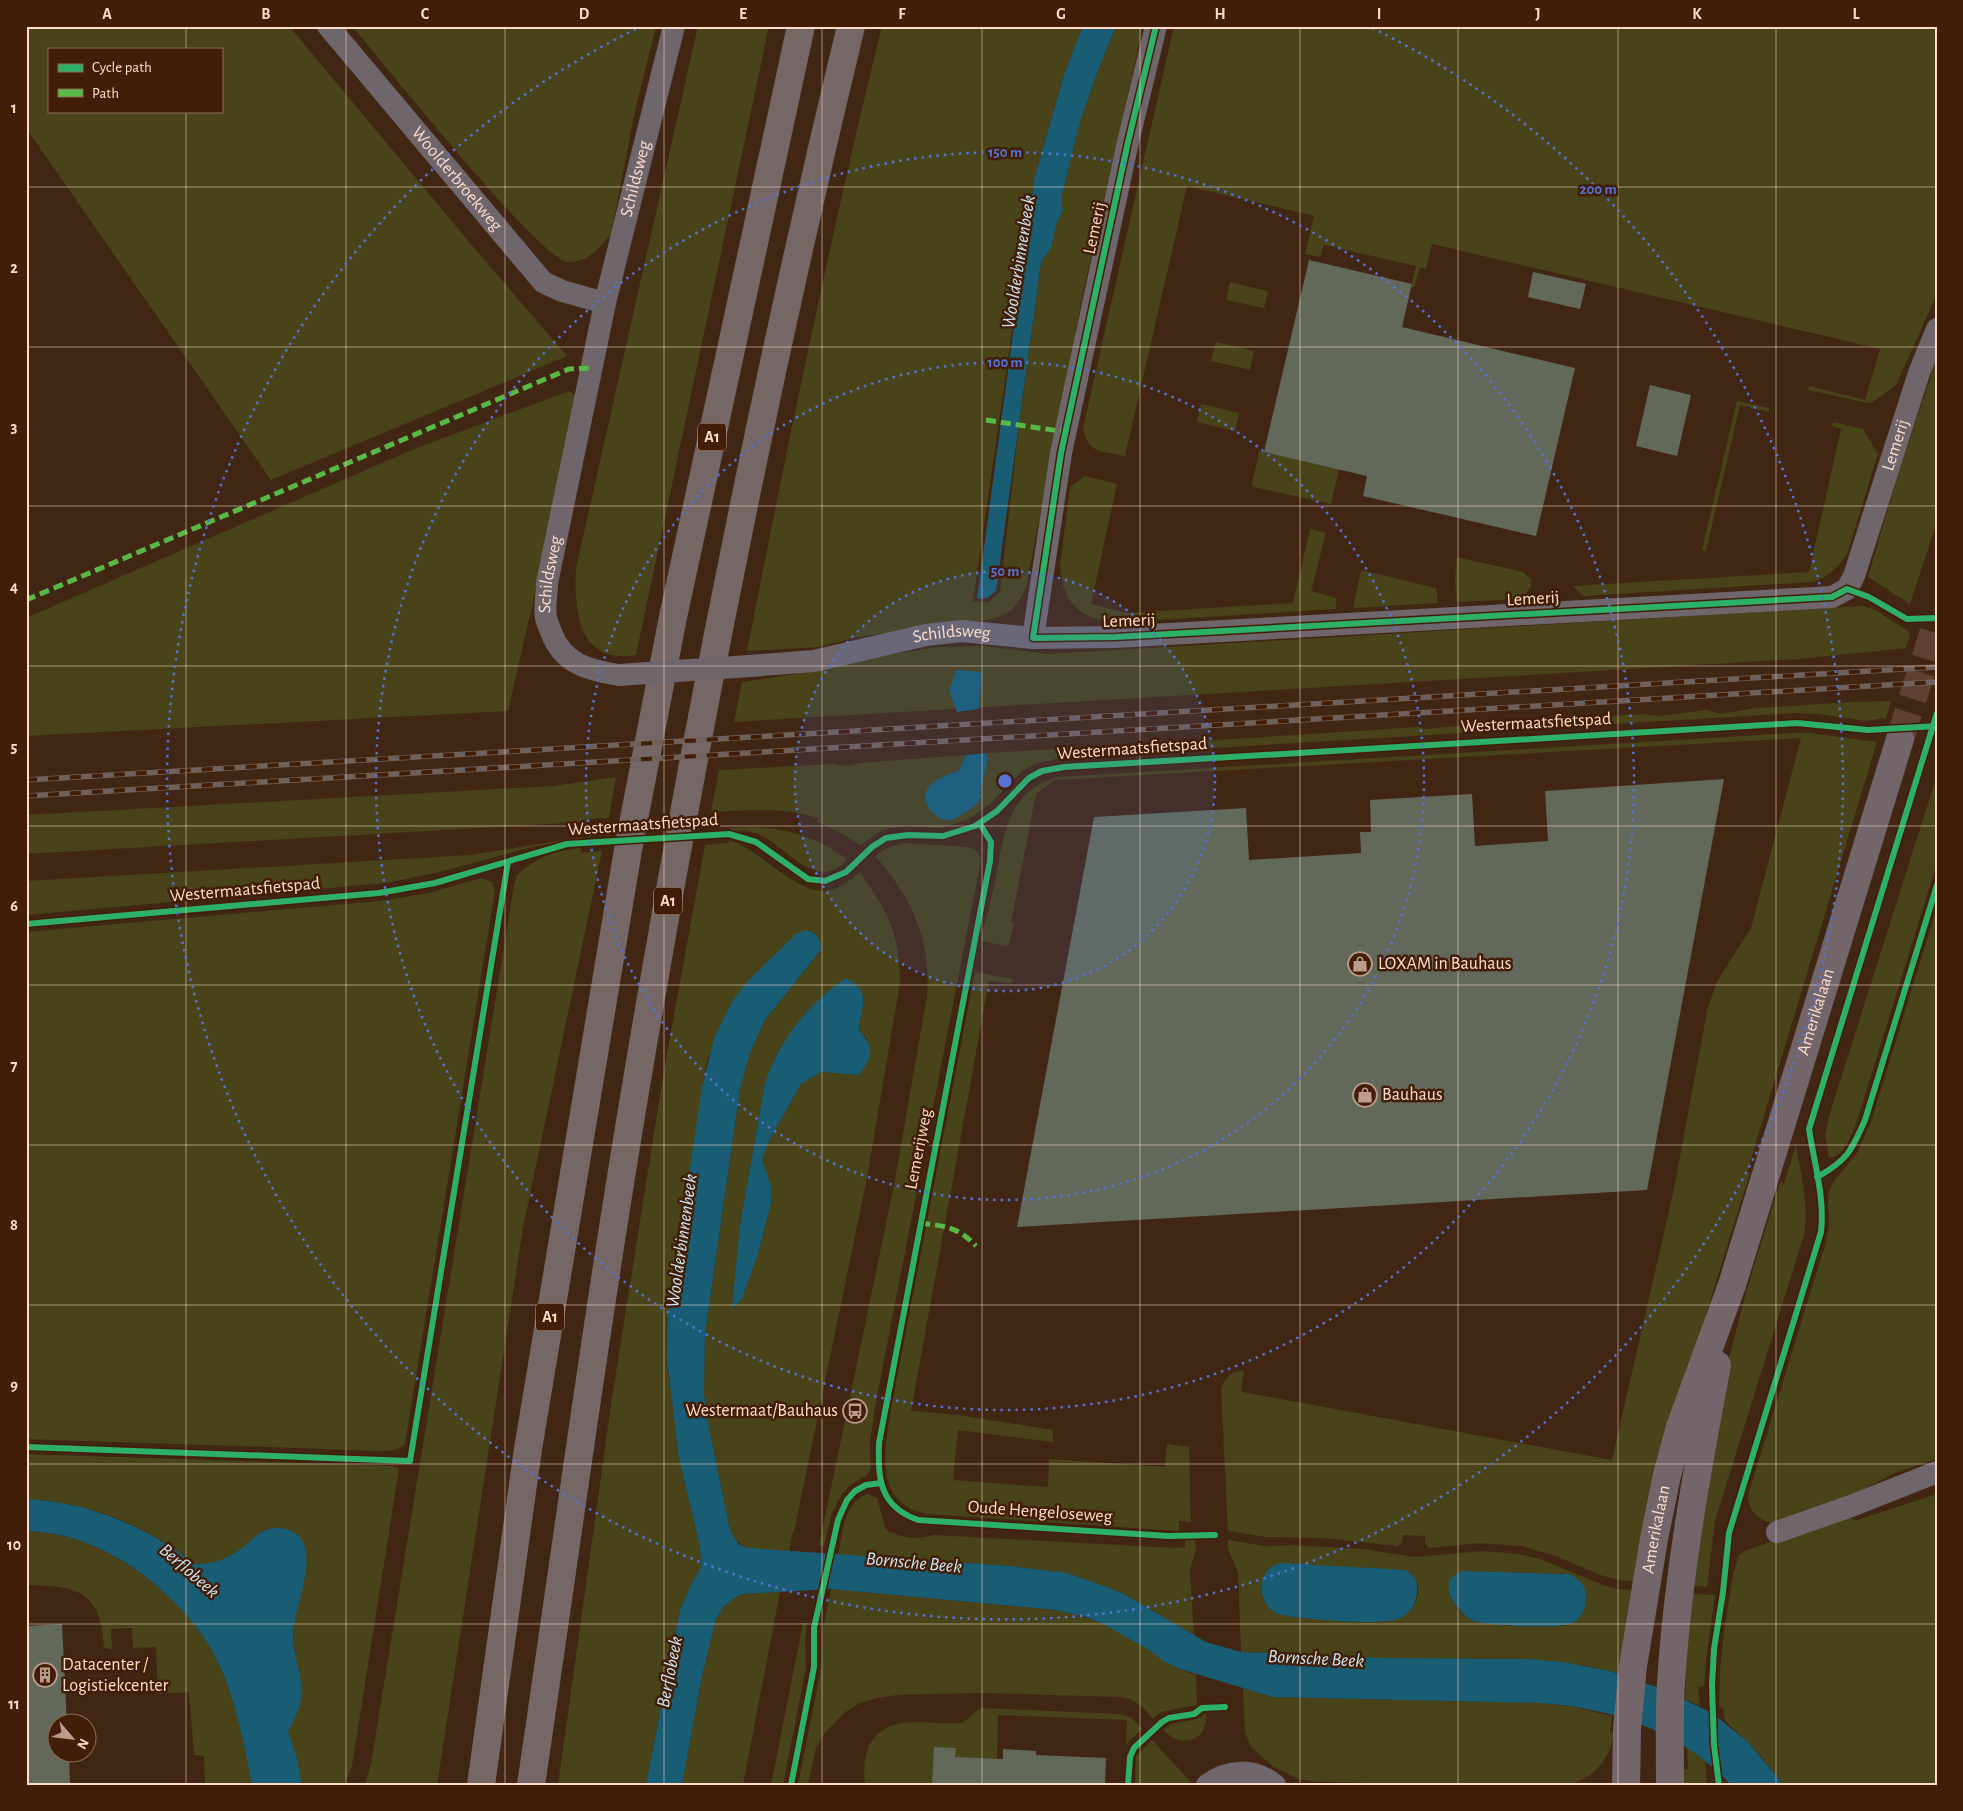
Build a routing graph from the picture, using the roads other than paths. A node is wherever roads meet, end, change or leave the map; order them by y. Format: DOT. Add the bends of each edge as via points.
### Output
graph roads {
  1 [pos="328,26"];
  2 [pos="674,26"];
  3 [pos="801,26"];
  4 [pos="851,26"];
  5 [pos="1156,26"];
  6 [pos="605,303"];
  7 [pos="1937,329"];
  8 [pos="1033,638"];
  9 [pos="1900,739"];
  10 [pos="1732,1285"];
  11 [pos="1937,1472"];
  12 [pos="1777,1532"];
  13 [pos="481,1785"];
  14 [pos="531,1785"];
  15 [pos="1206,1785"];
  16 [pos="1275,1785"];
  17 [pos="1626,1785"];
  18 [pos="1670,1785"];
  1 -- 6 [label="street, Woolderbroekweg" via="543,282"];
  2 -- 6 [label="street, Schildsweg"];
  3 -- 13 [label="highway, A1" via="675,607 628,850 528,1449"];
  4 -- 14 [label="highway, A1" via="772,369 717,632 676,853 637,1077"];
  5 -- 8 [label="street, Lemerij" via="1066,432"];
  6 -- 8 [label="street, Schildsweg, bridge" via="547,583 546,618 556,644 565,656 578,664 619,675 814,661 926,635 962,631"];
  7 -- 8 [label="street, Lemerij" via="1919,373 1854,576 1847,590 1832,597 1115,637"];
  9 -- 10 [label="main road, Amerikalaan"];
  10 -- 17 [label="main road, Amerikalaan" via="1680,1427 1667,1475 1634,1666 1627,1729"];
  10 -- 18 [label="main road, Amerikalaan" via="1694,1488 1680,1589 1671,1683"];
  11 -- 12 [label="street"];
  15 -- 16 [label="street" via="1220,1776 1237,1772 1263,1777"];
}
